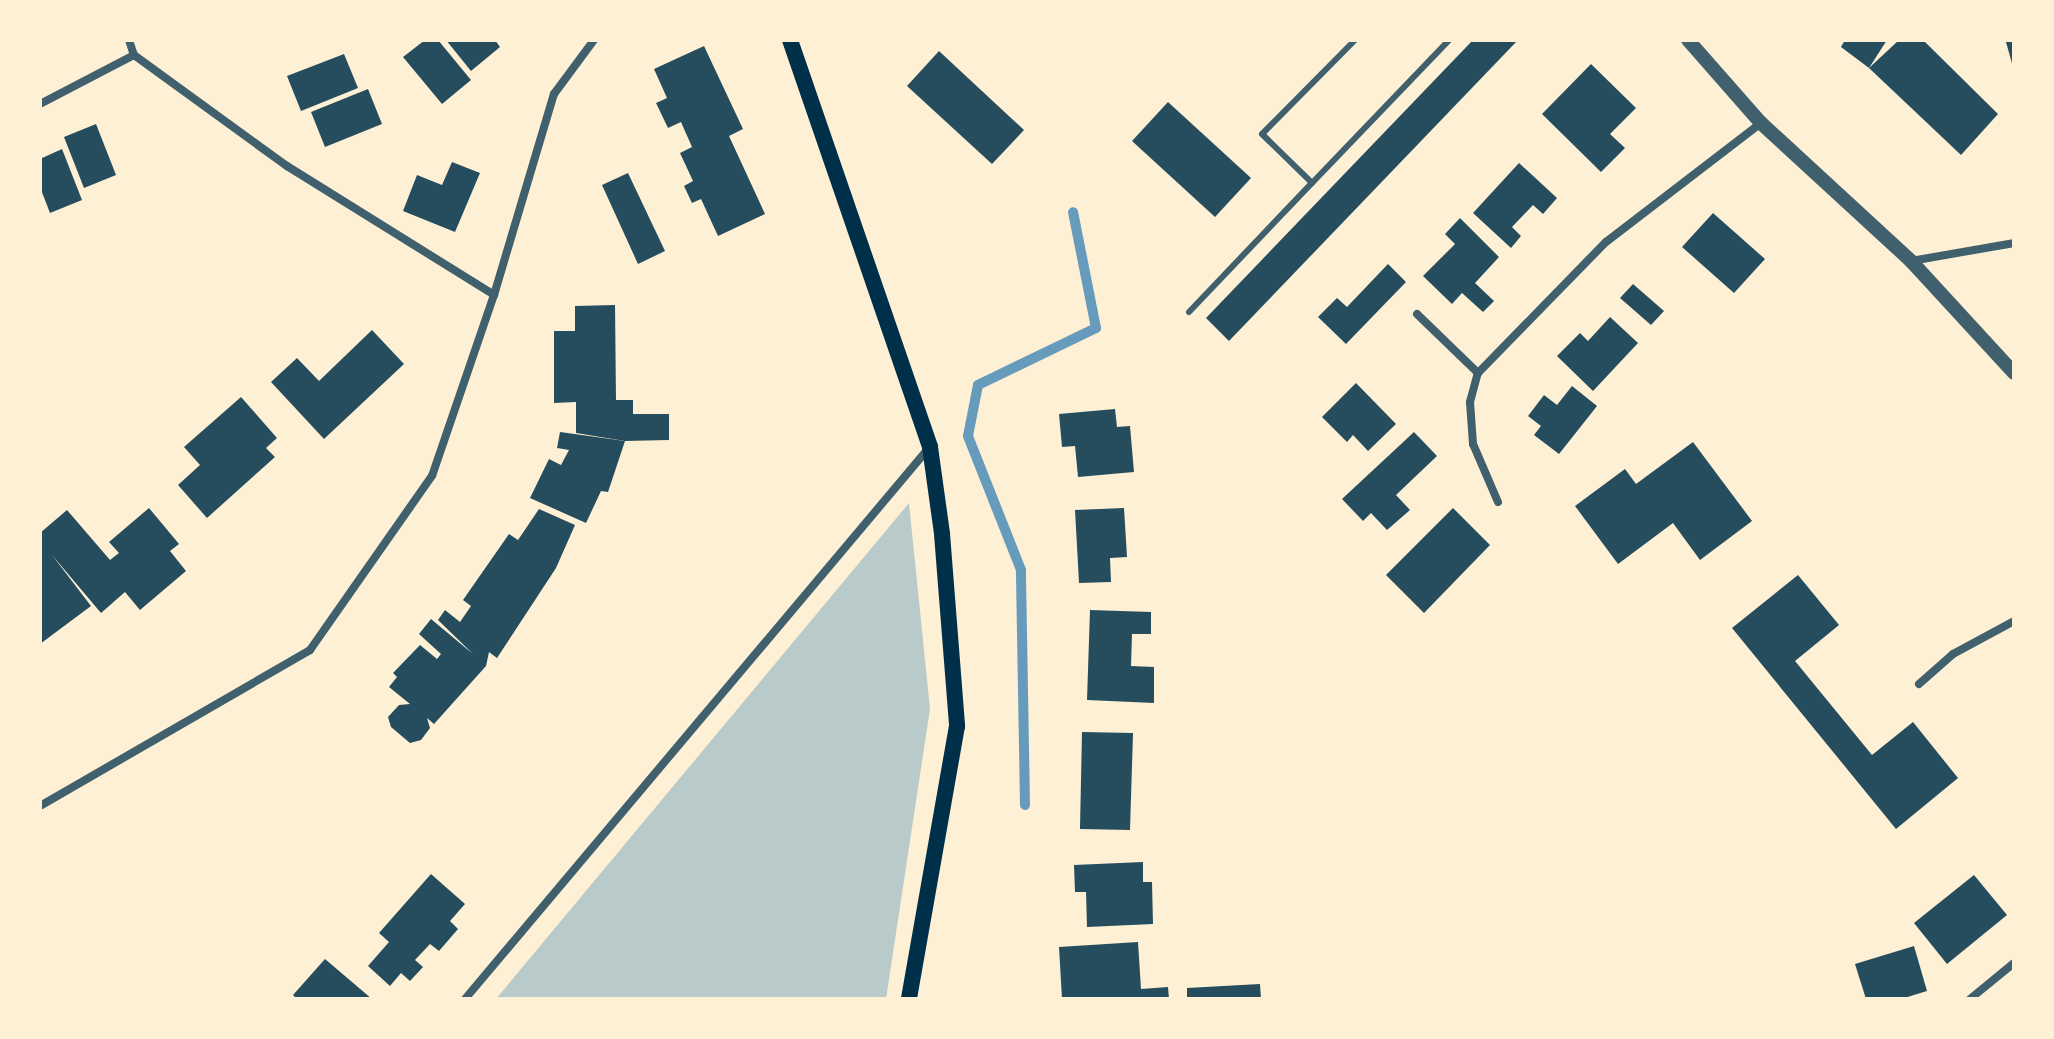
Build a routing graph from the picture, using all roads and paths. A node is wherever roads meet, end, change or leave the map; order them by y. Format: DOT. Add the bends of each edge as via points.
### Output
graph roads {
  1 [pos="129,40"];
  2 [pos="594,40"];
  3 [pos="790,40"];
  4 [pos="1355,40"];
  5 [pos="1449,40"];
  6 [pos="1688,40"];
  7 [pos="134,55"];
  8 [pos="40,104"];
  9 [pos="1761,123"];
  10 [pos="1312,183"];
  11 [pos="2014,243"];
  12 [pos="1911,261"];
  13 [pos="494,295"];
  14 [pos="1189,312"];
  15 [pos="1417,314"];
  16 [pos="1478,373"];
  17 [pos="2014,373"];
  18 [pos="930,447"];
  19 [pos="1498,502"];
  20 [pos="2014,621"];
  21 [pos="1919,684"];
  22 [pos="40,806"];
  23 [pos="2014,963"];
  24 [pos="465,999"];
  25 [pos="909,999"];
  26 [pos="1970,999"];
  1 -- 7 [label="street"];
  2 -- 13 [label="street" via="554,94"];
  3 -- 18 [label="main road"];
  4 -- 10 [label="lane" via="1262,134"];
  5 -- 10 [label="lane"];
  6 -- 9 [label="street"];
  7 -- 8 [label="street"];
  7 -- 13 [label="street" via="287,166"];
  9 -- 12 [label="street"];
  9 -- 16 [label="street" via="1606,242"];
  10 -- 14 [label="lane"];
  11 -- 12 [label="street"];
  12 -- 17 [label="street"];
  13 -- 22 [label="street" via="432,476 310,650"];
  15 -- 16 [label="street"];
  16 -- 19 [label="street" via="1470,402 1473,444"];
  18 -- 24 [label="street"];
  18 -- 25 [label="main road" via="957,726"];
  20 -- 21 [label="street" via="1953,654"];
  23 -- 26 [label="street"];
}
